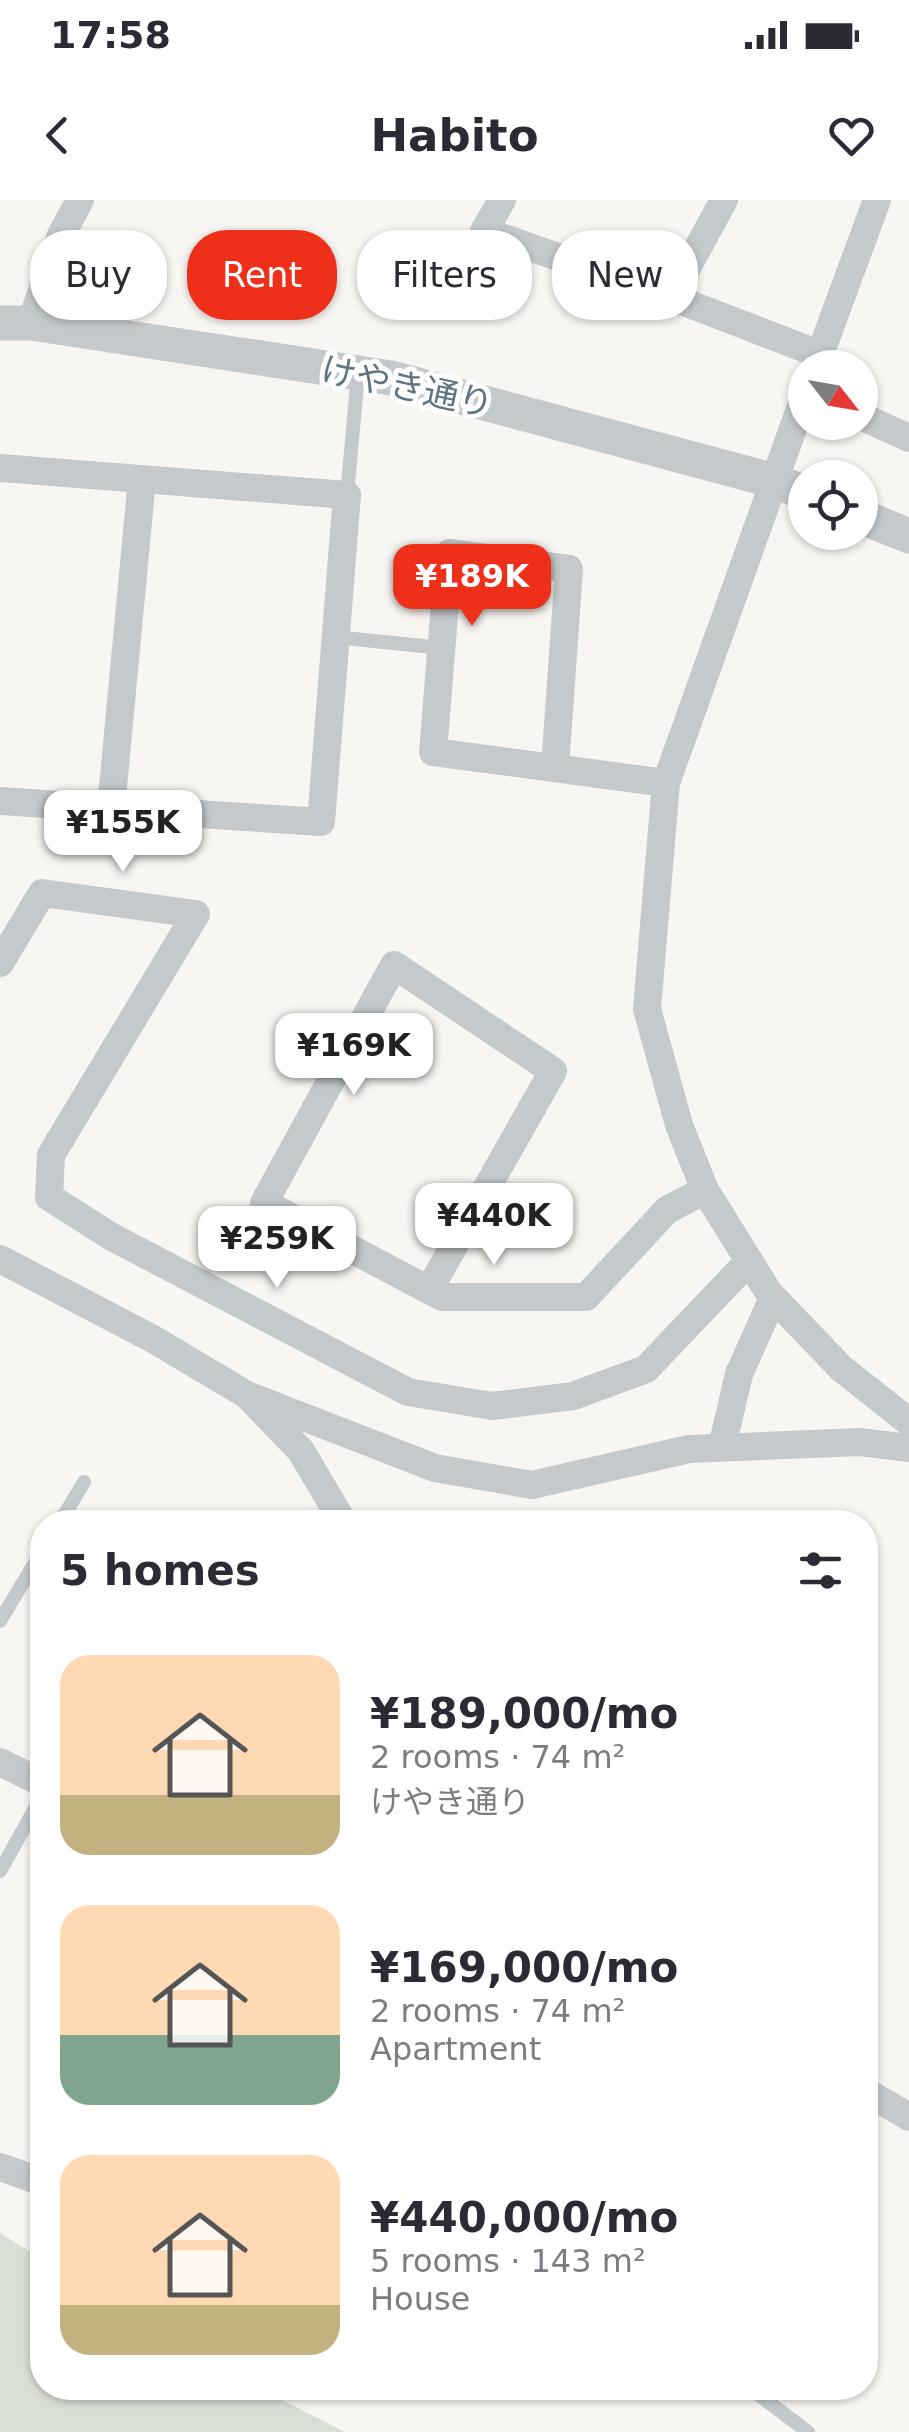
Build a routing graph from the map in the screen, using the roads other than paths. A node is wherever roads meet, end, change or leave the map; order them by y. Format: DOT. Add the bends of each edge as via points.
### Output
graph roads {
  1 [pos="80,200"];
  2 [pos="502,200"];
  3 [pos="724,200"];
  4 [pos="877,200"];
  5 [pos="698,246"];
  6 [pos="552,255"];
  7 [pos="698,308"];
  8 [pos="16,323"];
  9 [pos="792,350"];
  10 [pos="821,350"];
  11 [pos="358,373"];
  12 [pos="878,424"];
  13 [pos="909,438"];
  14 [pos="0,468"];
  15 [pos="142,479"];
  16 [pos="788,486"];
  17 [pos="788,492"];
  18 [pos="347,495"];
  19 [pos="878,523"];
  20 [pos="909,536"];
  21 [pos="336,637"];
  22 [pos="442,648"];
  23 [pos="555,768"];
  24 [pos="666,783"];
  25 [pos="0,801"];
  26 [pos="111,808"];
  27 [pos="0,963"];
  28 [pos="705,1190"];
  29 [pos="0,1259"];
  30 [pos="750,1261"];
  31 [pos="428,1290"];
  32 [pos="774,1298"];
  33 [pos="247,1395"];
  34 [pos="909,1422"];
  35 [pos="722,1447"];
  36 [pos="909,1448"];
  37 [pos="84,1482"];
  38 [pos="67,1510"];
  39 [pos="336,1510"];
  40 [pos="30,1571"];
  41 [pos="0,1621"];
  42 [pos="0,1762"];
  43 [pos="30,1776"];
  44 [pos="30,1817"];
  45 [pos="0,1871"];
  46 [pos="878,2099"];
  47 [pos="909,2117"];
  48 [pos="0,2167"];
  49 [pos="30,2178"];
  50 [pos="766,2400"];
  51 [pos="808,2432"];
  1 -- 8 [label="street"];
  2 -- 6 [label="street" via="484,232"];
  3 -- 5 [label="street"];
  4 -- 10 [label="street"];
  7 -- 9 [label="street"];
  8 -- 11 [label="street, けやき通り"];
  11 -- 16 [label="street, けやき通り"];
  11 -- 18 [label="lane"];
  12 -- 13 [label="street"];
  14 -- 15 [label="street"];
  15 -- 18 [label="street"];
  15 -- 26 [label="street"];
  17 -- 24 [label="street"];
  18 -- 21 [label="street"];
  19 -- 20 [label="street"];
  21 -- 22 [label="lane"];
  21 -- 26 [label="street" via="321,822"];
  22 -- 23 [label="street" via="433,752"];
  22 -- 23 [label="street" via="449,553 569,569"];
  23 -- 24 [label="street"];
  24 -- 28 [label="street" via="647,1009"];
  25 -- 26 [label="street"];
  27 -- 30 [label="street" via="42,893 196,914 51,1155 48,1197 408,1392 492,1406 573,1396 646,1370"];
  28 -- 30 [label="street"];
  28 -- 31 [label="street" via="667,1210 586,1298 442,1297"];
  29 -- 33 [label="street"];
  30 -- 32 [label="street"];
  31 -- 31 [label="street" via="264,1203 394,965 553,1071"];
  32 -- 34 [label="street" via="841,1368"];
  32 -- 35 [label="street" via="739,1374"];
  33 -- 35 [label="street" via="435,1468 532,1485"];
  33 -- 39 [label="street" via="302,1451"];
  35 -- 36 [label="street" via="860,1442"];
  37 -- 38 [label="lane"];
  40 -- 41 [label="lane"];
  42 -- 43 [label="street"];
  44 -- 45 [label="lane"];
  46 -- 47 [label="street"];
  48 -- 49 [label="street"];
  50 -- 51 [label="lane"];
}
